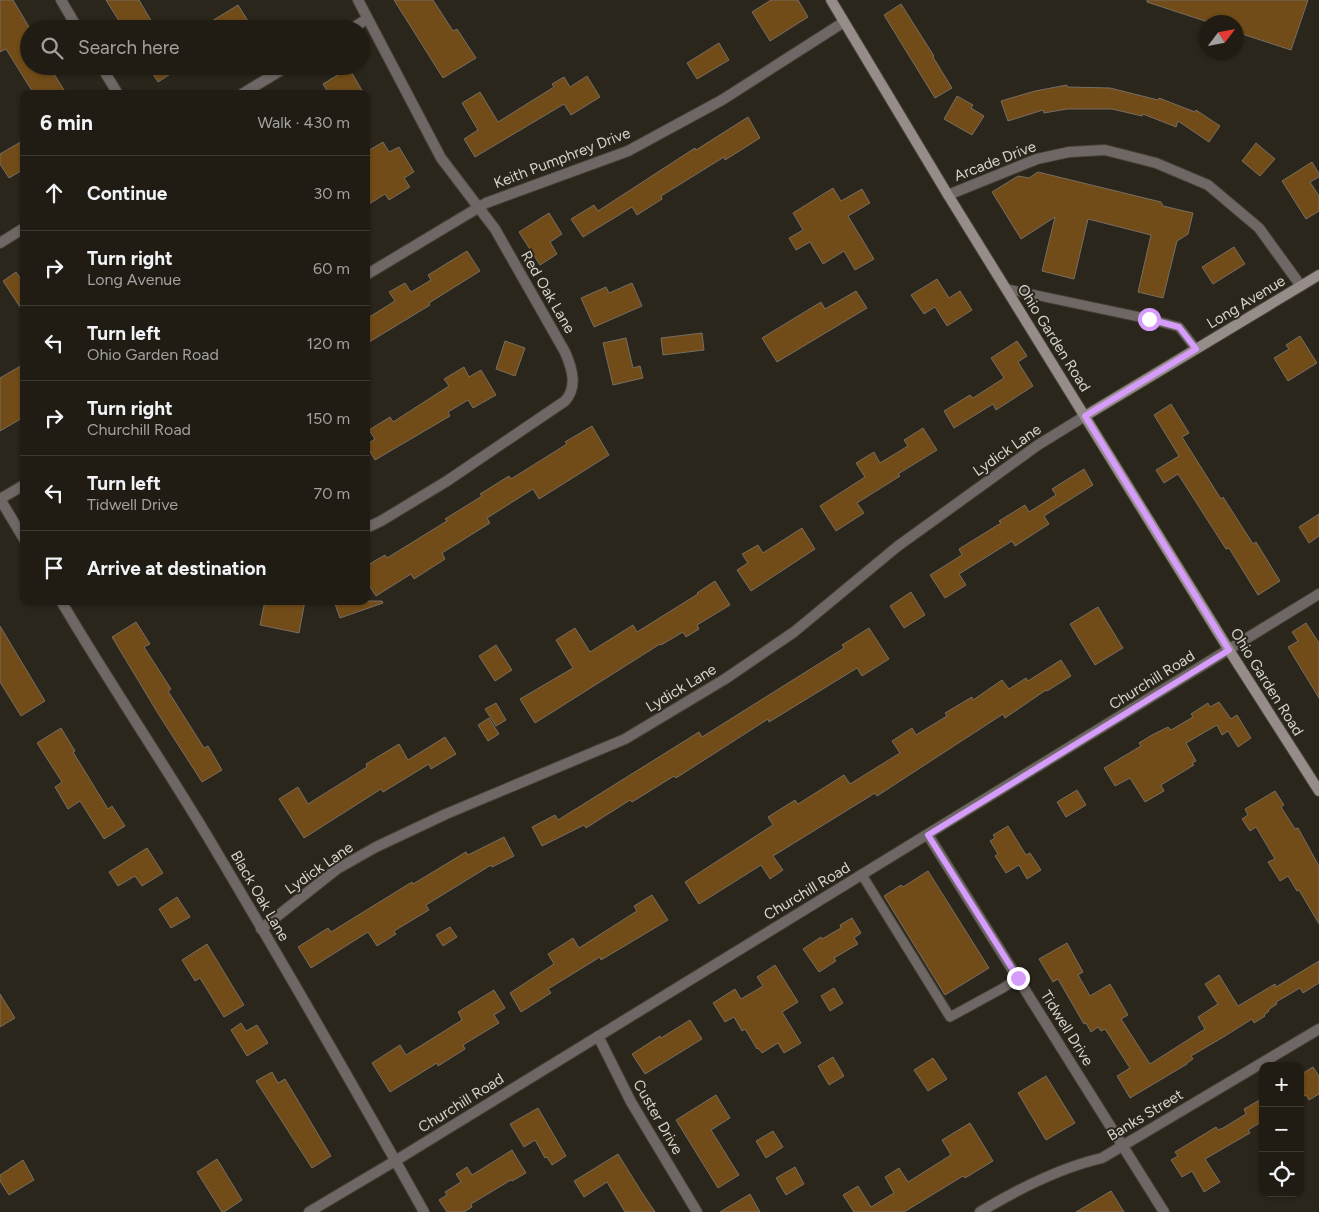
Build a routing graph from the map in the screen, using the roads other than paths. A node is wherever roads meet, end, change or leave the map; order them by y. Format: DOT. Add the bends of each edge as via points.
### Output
graph roads {
  1 [pos="60,0"];
  2 [pos="358,0"];
  3 [pos="831,0"];
  4 [pos="367,19"];
  5 [pos="72,20"];
  6 [pos="844,22"];
  7 [pos="370,25"];
  8 [pos="107,75"];
  9 [pos="273,75"];
  10 [pos="116,90"];
  11 [pos="249,90"];
  12 [pos="948,195"];
  13 [pos="478,207"];
  14 [pos="20,230"];
  15 [pos="0,243"];
  16 [pos="370,272"];
  17 [pos="1319,275"];
  18 [pos="1301,286"];
  19 [pos="1007,290"];
  20 [pos="1196,349"];
  21 [pos="1085,416"];
  22 [pos="20,486"];
  23 [pos="0,499"];
  24 [pos="370,526"];
  25 [pos="20,532"];
  26 [pos="1319,594"];
  27 [pos="63,605"];
  28 [pos="1229,650"];
  29 [pos="1319,791"];
  30 [pos="928,835"];
  31 [pos="862,875"];
  32 [pos="261,929"];
  33 [pos="1018,978"];
  34 [pos="1319,1029"];
  35 [pos="598,1036"];
  36 [pos="1123,1146"];
  37 [pos="395,1161"];
  38 [pos="309,1212"];
  39 [pos="424,1212"];
  40 [pos="697,1212"];
  41 [pos="980,1212"];
  42 [pos="1164,1212"];
  1 -- 5 [label="street"];
  2 -- 4 [label="street, Red Oak Lane"];
  3 -- 6 [label="street, Ohio Garden Road"];
  6 -- 12 [label="street, Ohio Garden Road"];
  6 -- 13 [label="street, Keith Pumphrey Drive" via="722,100 628,151"];
  7 -- 13 [label="street, Red Oak Lane" via="441,158"];
  8 -- 10 [label="street"];
  9 -- 11 [label="street"];
  12 -- 18 [label="street, Arcade Drive" via="1037,159 1069,152 1105,150 1156,162 1208,185 1260,228"];
  12 -- 19 [label="street, Ohio Garden Road"];
  13 -- 16 [label="street, Keith Pumphrey Drive"];
  13 -- 24 [label="street, Red Oak Lane" via="495,229 565,352 571,368 572,394 447,481"];
  14 -- 15 [label="street"];
  17 -- 18 [label="street, Long Avenue"];
  18 -- 20 [label="street, Long Avenue"];
  19 -- 20 [label="lane" via="1179,327"];
  19 -- 21 [label="street, Ohio Garden Road"];
  20 -- 21 [label="street, Long Avenue"];
  21 -- 28 [label="street, Ohio Garden Road"];
  21 -- 32 [label="street, Lydick Lane" via="1038,445 898,546 794,632 725,679 625,739 376,847 337,869"];
  22 -- 23 [label="street"];
  23 -- 25 [label="street"];
  26 -- 28 [label="street, Churchill Road"];
  27 -- 32 [label="street, Black Oak Lane"];
  28 -- 29 [label="street, Ohio Garden Road"];
  28 -- 30 [label="street, Churchill Road"];
  30 -- 31 [label="street, Churchill Road"];
  30 -- 33 [label="street, Tidwell Drive"];
  31 -- 33 [label="lane" via="950,1017"];
  31 -- 35 [label="street, Churchill Road"];
  32 -- 37 [label="street, Black Oak Lane"];
  33 -- 36 [label="street, Tidwell Drive"];
  34 -- 36 [label="street, Banks Street"];
  35 -- 37 [label="street, Churchill Road"];
  35 -- 40 [label="street, Custer Drive" via="631,1102"];
  36 -- 41 [label="street, Banks Street" via="1102,1158 1077,1164 1025,1187"];
  36 -- 42 [label="street, Tidwell Drive"];
  37 -- 38 [label="street, Churchill Road"];
  37 -- 39 [label="street, Black Oak Lane"];
}
